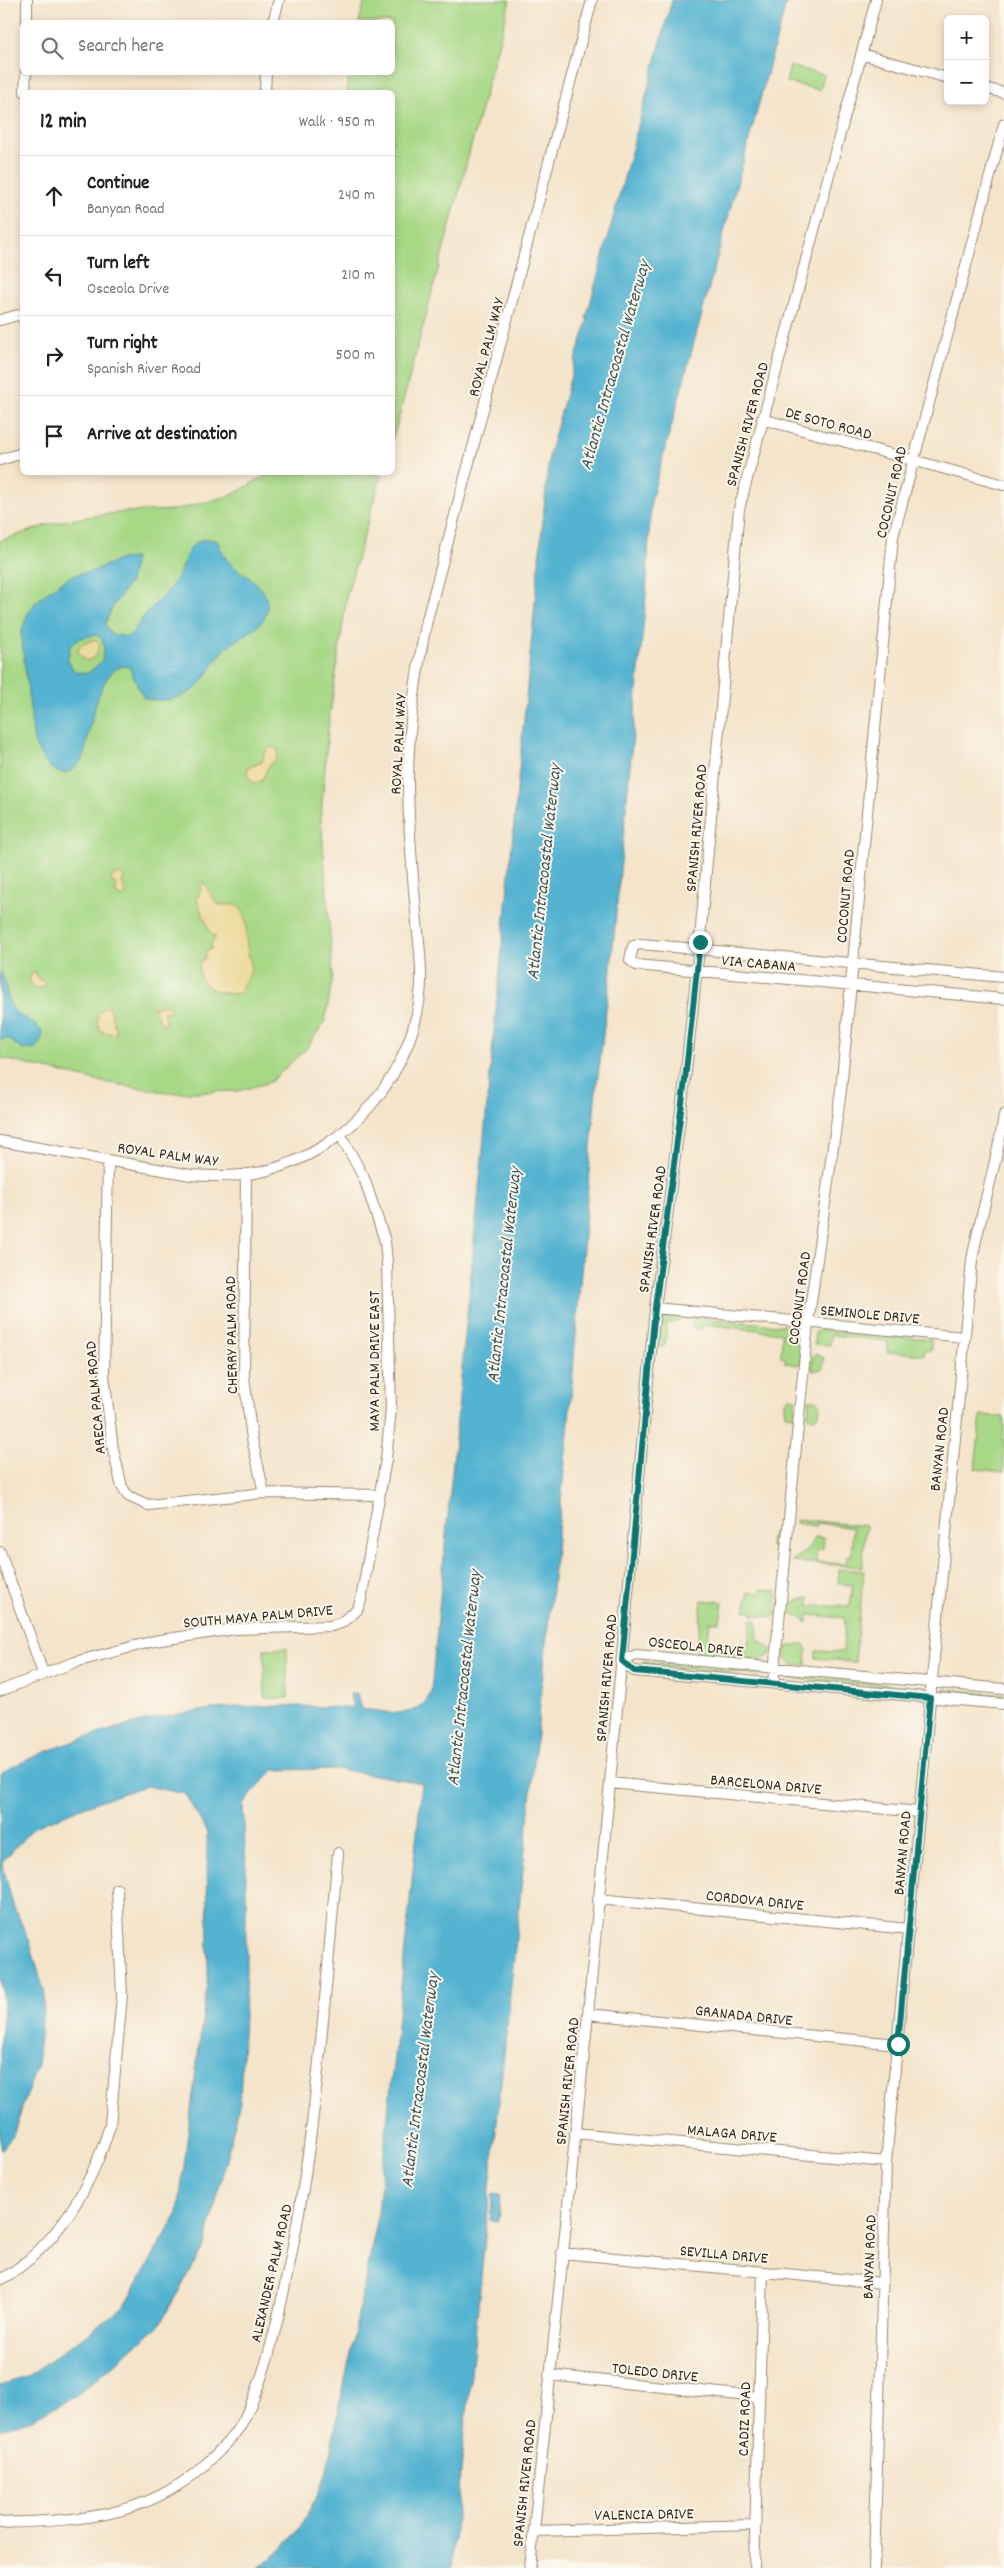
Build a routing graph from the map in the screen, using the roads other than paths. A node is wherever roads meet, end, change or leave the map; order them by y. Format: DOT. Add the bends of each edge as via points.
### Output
graph roads {
  1 [pos="27,0"];
  2 [pos="279,0"];
  3 [pos="592,0"];
  4 [pos="876,0"];
  5 [pos="27,20"];
  6 [pos="274,20"];
  7 [pos="862,54"];
  8 [pos="26,75"];
  9 [pos="266,75"];
  10 [pos="944,77"];
  11 [pos="989,89"];
  12 [pos="25,90"];
  13 [pos="265,90"];
  14 [pos="1004,93"];
  15 [pos="1004,124"];
  16 [pos="20,315"];
  17 [pos="0,320"];
  18 [pos="762,419"];
  19 [pos="20,454"];
  20 [pos="0,460"];
  21 [pos="912,460"];
  22 [pos="1004,485"];
  23 [pos="700,949"];
  24 [pos="853,963"];
  25 [pos="697,971"];
  26 [pos="1004,977"];
  27 [pos="851,985"];
  28 [pos="1004,999"];
  29 [pos="1004,1115"];
  30 [pos="340,1134"];
  31 [pos="0,1141"];
  32 [pos="108,1160"];
  33 [pos="246,1174"];
  34 [pos="655,1308"];
  35 [pos="808,1323"];
  36 [pos="964,1337"];
  37 [pos="264,1493"];
  38 [pos="379,1495"];
  39 [pos="0,1552"];
  40 [pos="347,1620"];
  41 [pos="622,1661"];
  42 [pos="775,1668"];
  43 [pos="43,1673"];
  44 [pos="773,1683"];
  45 [pos="931,1683"];
  46 [pos="1004,1689"];
  47 [pos="0,1691"];
  48 [pos="930,1698"];
  49 [pos="1004,1704"];
  50 [pos="610,1783"];
  51 [pos="919,1812"];
  52 [pos="338,1853"];
  53 [pos="118,1889"];
  54 [pos="598,1899"];
  55 [pos="909,1929"];
  56 [pos="588,2014"];
  57 [pos="898,2044"];
  58 [pos="575,2133"];
  59 [pos="886,2162"];
  60 [pos="562,2253"];
  61 [pos="762,2272"];
  62 [pos="0,2280"];
  63 [pos="882,2283"];
  64 [pos="549,2374"];
  65 [pos="758,2398"];
  66 [pos="0,2523"];
  67 [pos="755,2525"];
  68 [pos="534,2531"];
  69 [pos="530,2568"];
  70 [pos="754,2568"];
  71 [pos="874,2568"];
  1 -- 5 [label="street"];
  2 -- 6 [label="street"];
  3 -- 30 [label="street, ROYAL PALM WAY" via="419,659 408,780 421,963 418,1006 407,1047 390,1079 367,1111"];
  4 -- 7 [label="street, SPANISH RIVER ROAD"];
  7 -- 10 [label="street"];
  7 -- 18 [label="street, SPANISH RIVER ROAD"];
  8 -- 12 [label="street"];
  9 -- 13 [label="street"];
  11 -- 14 [label="street"];
  15 -- 21 [label="street, COCONUT ROAD"];
  16 -- 17 [label="street"];
  18 -- 21 [label="street, DE SOTO ROAD"];
  18 -- 23 [label="street, SPANISH RIVER ROAD" via="739,509"];
  19 -- 20 [label="street"];
  21 -- 22 [label="street, DE SOTO ROAD"];
  21 -- 24 [label="street, COCONUT ROAD" via="893,537"];
  23 -- 24 [label="street, VIA CABANA"];
  23 -- 25 [label="street, SPANISH RIVER ROAD"];
  23 -- 25 [label="street, VIA CABANA" via="641,944 633,946 630,955 630,960 636,965"];
  24 -- 26 [label="street, VIA CABANA"];
  24 -- 27 [label="street, COCONUT ROAD"];
  25 -- 27 [label="street, VIA CABANA"];
  25 -- 34 [label="street, SPANISH RIVER ROAD"];
  27 -- 28 [label="street, VIA CABANA"];
  27 -- 35 [label="street, COCONUT ROAD" via="842,1090"];
  29 -- 36 [label="street, BANYAN ROAD" via="978,1226"];
  30 -- 33 [label="street, ROYAL PALM WAY" via="306,1156 266,1171"];
  30 -- 38 [label="street, MAYA PALM DRIVE EAST" via="364,1178 386,1248 392,1357 391,1409"];
  31 -- 32 [label="street, ROYAL PALM WAY"];
  32 -- 33 [label="street, ROYAL PALM WAY" via="190,1175"];
  32 -- 37 [label="street, ARECA PALM ROAD" via="104,1375 113,1449 122,1487 137,1502 148,1505"];
  33 -- 37 [label="street, CHERRY PALM ROAD" via="244,1377 252,1439"];
  34 -- 35 [label="street, SEMINOLE DRIVE"];
  34 -- 41 [label="street, SPANISH RIVER ROAD"];
  35 -- 36 [label="street, SEMINOLE DRIVE"];
  35 -- 42 [label="street, COCONUT ROAD"];
  36 -- 45 [label="street, BANYAN ROAD"];
  37 -- 38 [label="street, ARECA PALM ROAD"];
  38 -- 40 [label="street, MAYA PALM DRIVE EAST" via="361,1600"];
  39 -- 43 [label="street"];
  40 -- 43 [label="street, SOUTH MAYA PALM DRIVE" via="331,1626 235,1629 178,1636 114,1650"];
  41 -- 42 [label="street, OSCEOLA DRIVE" via="636,1655"];
  41 -- 44 [label="street, OSCEOLA DRIVE" via="634,1671"];
  41 -- 50 [label="street, SPANISH RIVER ROAD"];
  42 -- 44 [label="street, COCONUT ROAD"];
  42 -- 45 [label="street, OSCEOLA DRIVE"];
  43 -- 47 [label="street, SOUTH MAYA PALM DRIVE"];
  44 -- 48 [label="street, OSCEOLA DRIVE"];
  45 -- 46 [label="street, OSCEOLA DRIVE"];
  45 -- 48 [label="street, BANYAN ROAD"];
  48 -- 49 [label="street, OSCEOLA DRIVE"];
  48 -- 51 [label="street, BANYAN ROAD"];
  50 -- 51 [label="street, BARCELONA DRIVE"];
  50 -- 54 [label="street, SPANISH RIVER ROAD"];
  51 -- 55 [label="street, BANYAN ROAD"];
  52 -- 66 [label="street, ALEXANDER PALM ROAD" via="313,2127 304,2184 283,2294 266,2358 244,2420 198,2470 174,2488 140,2504 119,2512 75,2520"];
  53 -- 62 [label="street" via="122,1996 110,2125 105,2142 88,2181 66,2218 36,2255"];
  54 -- 55 [label="street, CORDOVA DRIVE"];
  54 -- 56 [label="street, SPANISH RIVER ROAD"];
  55 -- 57 [label="street, BANYAN ROAD"];
  56 -- 57 [label="street, GRANADA DRIVE"];
  56 -- 58 [label="street, SPANISH RIVER ROAD"];
  57 -- 59 [label="street, BANYAN ROAD"];
  58 -- 59 [label="street, MALAGA DRIVE"];
  58 -- 60 [label="street, SPANISH RIVER ROAD"];
  59 -- 63 [label="street, BANYAN ROAD"];
  60 -- 61 [label="street, SEVILLA DRIVE"];
  60 -- 64 [label="street, SPANISH RIVER ROAD"];
  61 -- 63 [label="street, SEVILLA DRIVE"];
  61 -- 65 [label="street, CADIZ ROAD"];
  63 -- 71 [label="street, BANYAN ROAD"];
  64 -- 65 [label="street, TOLEDO DRIVE"];
  64 -- 68 [label="street, SPANISH RIVER ROAD"];
  65 -- 67 [label="street, CADIZ ROAD"];
  67 -- 68 [label="street, VALENCIA DRIVE"];
  67 -- 70 [label="street, CADIZ ROAD"];
  68 -- 69 [label="street, SPANISH RIVER ROAD"];
}
